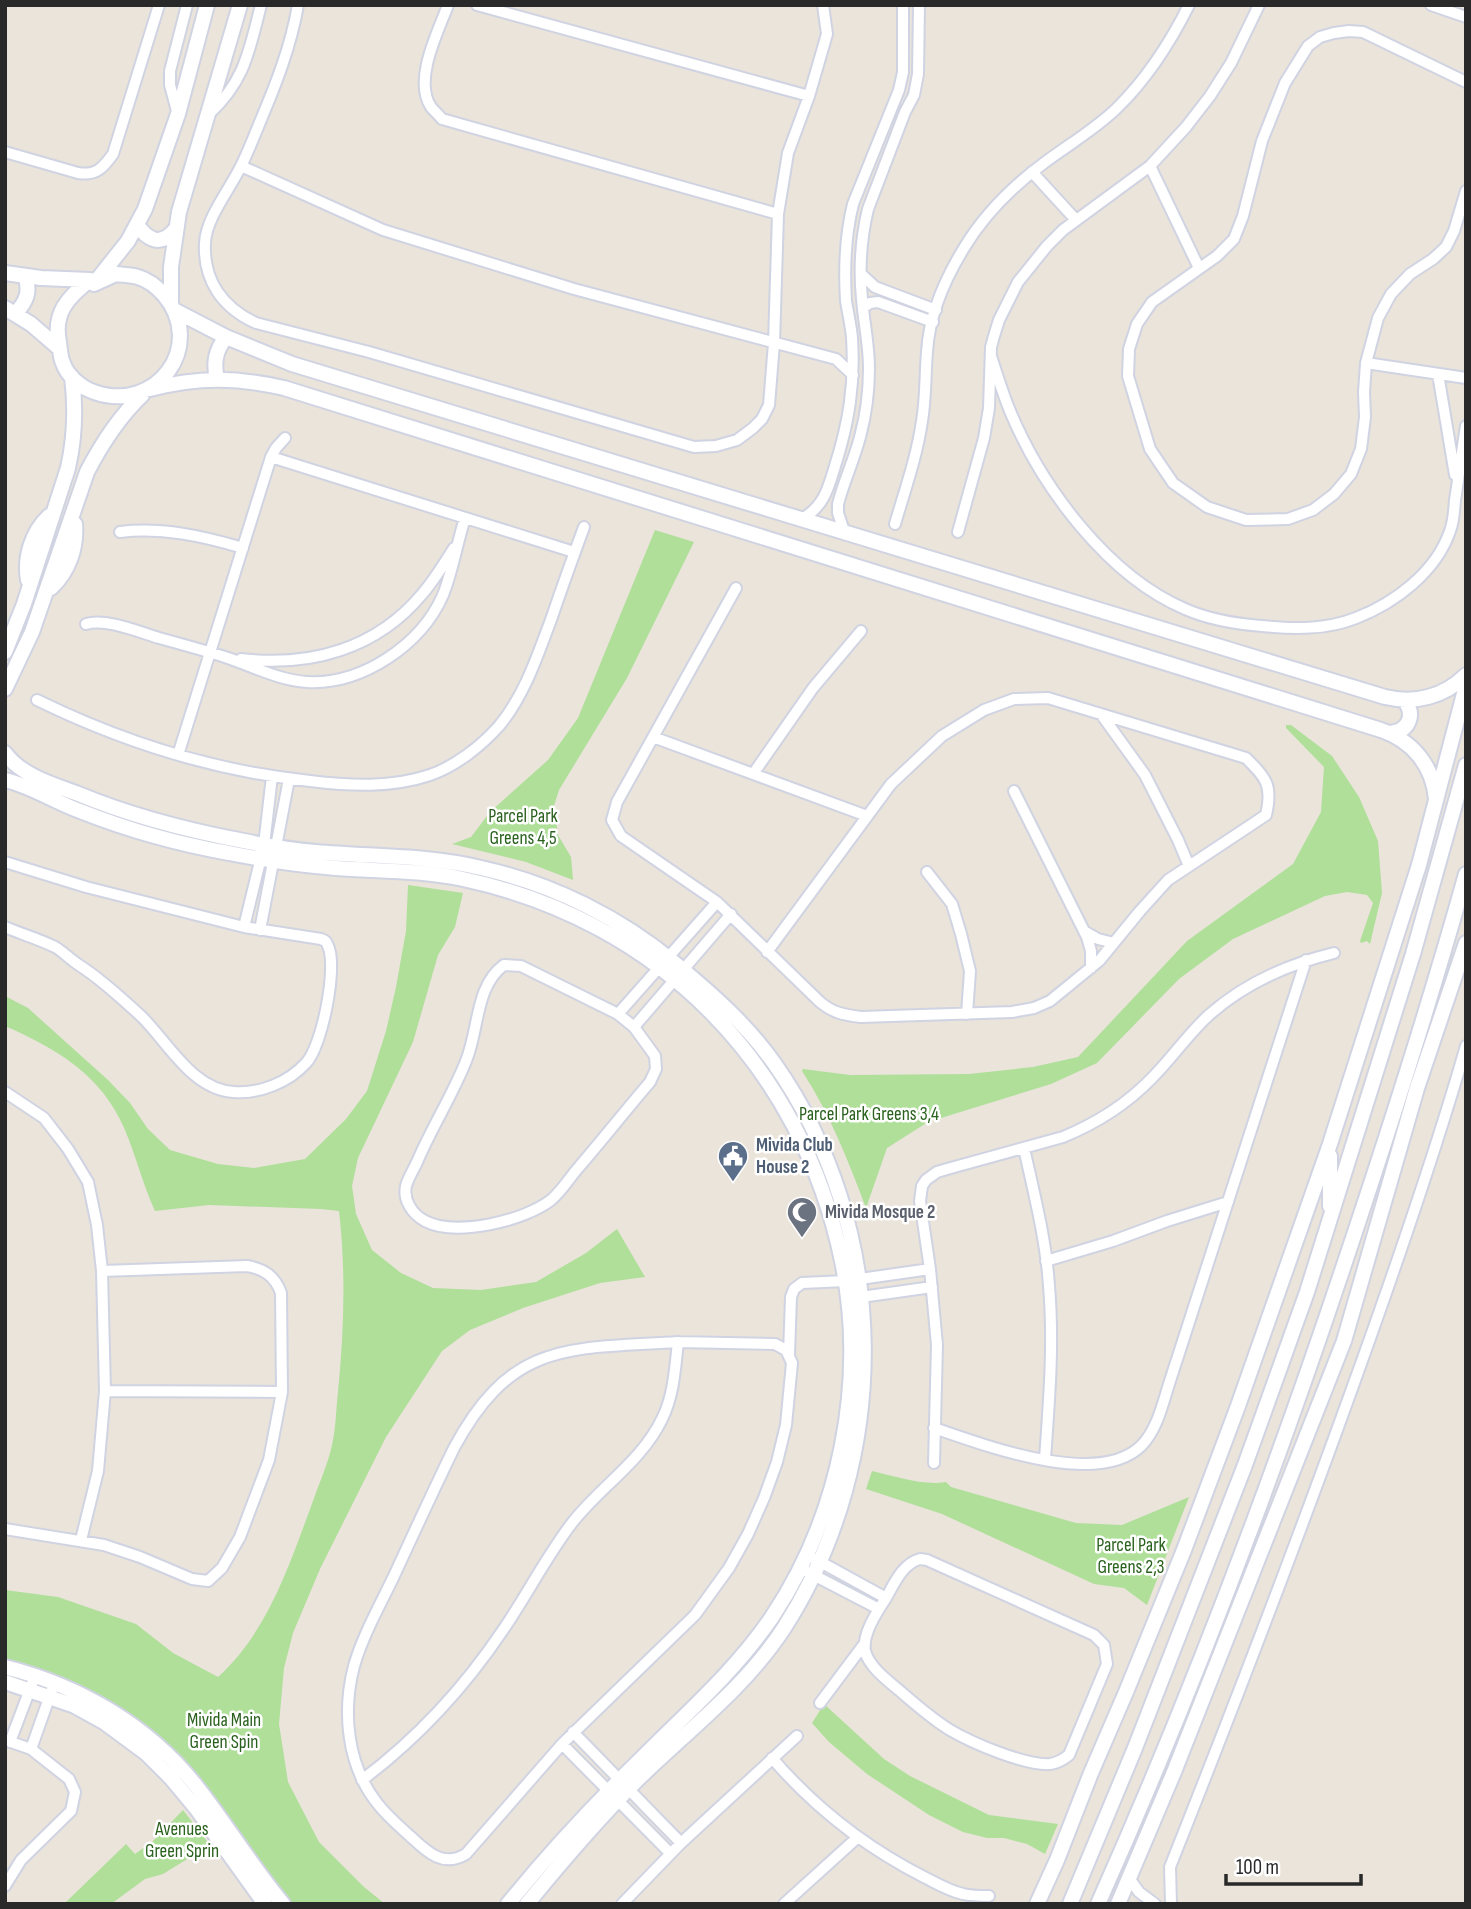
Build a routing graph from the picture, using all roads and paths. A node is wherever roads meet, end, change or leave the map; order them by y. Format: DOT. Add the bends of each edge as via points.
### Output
graph roads {
  1 [pos="159,5"];
  2 [pos="187,5"];
  3 [pos="208,5"];
  4 [pos="240,5"];
  5 [pos="261,5"];
  6 [pos="298,5"];
  7 [pos="448,5"];
  8 [pos="477,5"];
  9 [pos="823,5"];
  10 [pos="903,5"];
  11 [pos="919,5"];
  12 [pos="1189,5"];
  13 [pos="1259,5"];
  14 [pos="1432,5"];
  15 [pos="1463,13"];
  16 [pos="1466,82"];
  17 [pos="808,96"];
  18 [pos="178,114"];
  19 [pos="209,114"];
  20 [pos="883,128"];
  21 [pos="897,133"];
  22 [pos="5,152"];
  23 [pos="241,166"];
  24 [pos="1150,166"];
  25 [pos="1032,172"];
  26 [pos="1466,191"];
  27 [pos="778,214"];
  28 [pos="1076,220"];
  29 [pos="137,225"];
  30 [pos="175,230"];
  31 [pos="1199,268"];
  32 [pos="5,273"];
  33 [pos="861,274"];
  34 [pos="24,276"];
  35 [pos="92,282"];
  36 [pos="173,307"];
  37 [pos="863,308"];
  38 [pos="936,310"];
  39 [pos="10,311"];
  40 [pos="933,322"];
  41 [pos="226,337"];
  42 [pos="774,343"];
  43 [pos="60,349"];
  44 [pos="991,356"];
  45 [pos="1367,363"];
  46 [pos="1438,374"];
  47 [pos="853,375"];
  48 [pos="72,377"];
  49 [pos="1466,378"];
  50 [pos="217,379"];
  51 [pos="147,390"];
  52 [pos="1466,426"];
  53 [pos="285,438"];
  54 [pos="271,457"];
  55 [pos="832,474"];
  56 [pos="847,478"];
  57 [pos="1457,487"];
  58 [pos="54,510"];
  59 [pos="73,513"];
  60 [pos="465,518"];
  61 [pos="802,519"];
  62 [pos="895,524"];
  63 [pos="50,525"];
  64 [pos="584,527"];
  65 [pos="68,530"];
  66 [pos="844,531"];
  67 [pos="120,532"];
  68 [pos="958,532"];
  69 [pos="457,543"];
  70 [pos="243,548"];
  71 [pos="574,552"];
  72 [pos="31,583"];
  73 [pos="48,588"];
  74 [pos="736,589"];
  75 [pos="86,624"];
  76 [pos="862,631"];
  77 [pos="5,652"];
  78 [pos="211,653"];
  79 [pos="225,657"];
  80 [pos="1466,675"];
  81 [pos="1466,685"];
  82 [pos="5,689"];
  83 [pos="37,700"];
  84 [pos="1404,700"];
  85 [pos="1101,714"];
  86 [pos="1390,733"];
  87 [pos="653,737"];
  88 [pos="5,753"];
  89 [pos="178,755"];
  90 [pos="1466,765"];
  91 [pos="753,774"];
  92 [pos="272,776"];
  93 [pos="289,779"];
  94 [pos="5,780"];
  95 [pos="1014,791"];
  96 [pos="1436,799"];
  97 [pos="867,816"];
  98 [pos="269,853"];
  99 [pos="5,862"];
  100 [pos="1189,866"];
  101 [pos="927,872"];
  102 [pos="1466,874"];
  103 [pos="717,902"];
  104 [pos="731,914"];
  105 [pos="5,927"];
  106 [pos="244,927"];
  107 [pos="260,930"];
  108 [pos="1084,931"];
  109 [pos="1114,943"];
  110 [pos="1466,943"];
  111 [pos="767,951"];
  112 [pos="1334,953"];
  113 [pos="1306,960"];
  114 [pos="665,962"];
  115 [pos="1091,968"];
  116 [pos="679,974"];
  117 [pos="618,1014"];
  118 [pos="967,1014"];
  119 [pos="634,1027"];
  120 [pos="1466,1046"];
  121 [pos="5,1092"];
  122 [pos="1329,1144"];
  123 [pos="1024,1148"];
  124 [pos="1228,1202"];
  125 [pos="1330,1221"];
  126 [pos="1046,1261"];
  127 [pos="930,1269"];
  128 [pos="102,1271"];
  129 [pos="853,1280"];
  130 [pos="932,1287"];
  131 [pos="855,1298"];
  132 [pos="1344,1341"];
  133 [pos="678,1342"];
  134 [pos="789,1354"];
  135 [pos="1308,1373"];
  136 [pos="105,1391"];
  137 [pos="282,1392"];
  138 [pos="934,1428"];
  139 [pos="1045,1459"];
  140 [pos="934,1463"];
  141 [pos="5,1529"];
  142 [pos="81,1540"];
  143 [pos="810,1565"];
  144 [pos="886,1598"];
  145 [pos="879,1609"];
  146 [pos="865,1643"];
  147 [pos="5,1667"];
  148 [pos="5,1682"];
  149 [pos="32,1684"];
  150 [pos="52,1691"];
  151 [pos="820,1703"];
  152 [pos="573,1732"];
  153 [pos="797,1736"];
  154 [pos="8,1741"];
  155 [pos="562,1744"];
  156 [pos="31,1749"];
  157 [pos="772,1758"];
  158 [pos="1130,1760"];
  159 [pos="1156,1770"];
  160 [pos="362,1780"];
  161 [pos="624,1785"];
  162 [pos="613,1796"];
  163 [pos="1116,1796"];
  164 [pos="1142,1805"];
  165 [pos="858,1838"];
  166 [pos="681,1843"];
  167 [pos="670,1853"];
  168 [pos="1129,1878"];
  169 [pos="7,1879"];
  170 [pos="989,1896"];
  171 [pos="265,1904"];
  172 [pos="283,1904"];
  173 [pos="508,1904"];
  174 [pos="527,1904"];
  175 [pos="622,1904"];
  176 [pos="784,1904"];
  177 [pos="1037,1904"];
  178 [pos="1070,1904"];
  179 [pos="1098,1904"];
  180 [pos="1118,1904"];
  181 [pos="1155,1904"];
  182 [pos="1171,1904"];
  1 -- 22 [label="street" via="113,154 102,169 78,173"];
  2 -- 18 [label="street" via="170,71"];
  3 -- 18 [label="street"];
  4 -- 19 [label="street"];
  5 -- 19 [label="street" via="242,71"];
  6 -- 23 [label="street" via="280,73"];
  7 -- 27 [label="street" via="424,77 427,100 443,119"];
  8 -- 17 [label="street"];
  9 -- 17 [label="street" via="827,34"];
  10 -- 20 [label="street" via="903,72"];
  11 -- 21 [label="street" via="918,74"];
  12 -- 25 [label="street" via="1158,58 1116,109"];
  13 -- 24 [label="street" via="1210,96"];
  14 -- 15 [label="street"];
  16 -- 31 [label="street" via="1363,32 1320,37 1308,46 1285,83 1262,141 1240,228 1227,248"];
  17 -- 27 [label="street" via="788,153"];
  18 -- 29 [label="street"];
  19 -- 30 [label="street"];
  20 -- 21 [label="street"];
  20 -- 47 [label="street" via="853,204 846,243"];
  21 -- 33 [label="street" via="868,209"];
  23 -- 42 [label="street" via="383,230 574,289"];
  23 -- 42 [label="street" via="208,227 205,259 220,297 240,316 257,323 694,447 737,440 762,419 771,393"];
  24 -- 28 [label="street"];
  24 -- 31 [label="street"];
  25 -- 28 [label="street"];
  25 -- 38 [label="street" via="1001,201 965,247"];
  26 -- 45 [label="street" via="1446,247 1391,294 1378,318"];
  27 -- 42 [label="street"];
  28 -- 44 [label="street" via="1018,282 999,320"];
  29 -- 30 [label="street" via="156,240"];
  29 -- 35 [label="street" via="118,256"];
  30 -- 36 [label="street"];
  31 -- 45 [label="street" via="1152,302 1137,324 1129,349 1128,376 1150,449 1173,483 1207,507 1246,520 1288,519 1313,510 1334,494 1351,474 1362,449"];
  32 -- 34 [label="street"];
  33 -- 37 [label="street"];
  33 -- 38 [label="street" via="875,287"];
  34 -- 35 [label="street"];
  34 -- 39 [label="street" via="27,298"];
  35 -- 36 [label="street" via="116,274 138,277 157,288"];
  35 -- 43 [label="street" via="74,292 62,309 56,329"];
  36 -- 41 [label="street"];
  36 -- 51 [label="street" via="179,327 174,362"];
  37 -- 40 [label="street" via="878,302"];
  37 -- 56 [label="street" via="867,404"];
  38 -- 40 [label="street"];
  39 -- 43 [label="street"];
  40 -- 62 [label="street" via="922,425"];
  41 -- 50 [label="street" via="215,356"];
  41 -- 61 [label="street" via="292,364"];
  42 -- 47 [label="street" via="836,359"];
  43 -- 48 [label="street"];
  44 -- 57 [label="street" via="1010,412 1031,453 1069,512 1108,556 1144,586 1185,609 1230,624 1310,628 1343,623 1374,611 1402,593 1441,551 1451,529"];
  44 -- 68 [label="street" via="984,438"];
  45 -- 46 [label="street"];
  46 -- 49 [label="street"];
  46 -- 57 [label="street"];
  47 -- 55 [label="street" via="845,435"];
  48 -- 51 [label="street" via="88,390 106,396 126,397"];
  48 -- 58 [label="street" via="73,446"];
  50 -- 51 [label="street"];
  50 -- 86 [label="street" via="284,388"];
  51 -- 59 [label="street" via="111,428"];
  52 -- 57 [label="street"];
  53 -- 54 [label="street"];
  54 -- 60 [label="street"];
  54 -- 70 [label="street"];
  55 -- 56 [label="street"];
  55 -- 61 [label="street" via="824,499"];
  56 -- 66 [label="street" via="838,504"];
  58 -- 63 [label="street"];
  58 -- 72 [label="street" via="30,546 27,567"];
  59 -- 65 [label="street"];
  59 -- 73 [label="street" via="71,558"];
  60 -- 69 [label="street"];
  60 -- 71 [label="street"];
  61 -- 66 [label="street"];
  63 -- 65 [label="street"];
  63 -- 72 [label="street"];
  64 -- 71 [label="street"];
  65 -- 73 [label="street"];
  66 -- 84 [label="street"];
  67 -- 70 [label="street" via="194,535"];
  69 -- 79 [label="street" via="422,595 374,636 300,660"];
  69 -- 79 [label="street" via="451,573 431,617 406,645 373,667 308,682"];
  70 -- 78 [label="street"];
  71 -- 93 [label="street" via="523,689 499,725 470,753 432,775 395,783 346,785"];
  72 -- 73 [label="street"];
  72 -- 77 [label="street"];
  73 -- 82 [label="street"];
  74 -- 87 [label="street"];
  75 -- 78 [label="street" via="102,622"];
  76 -- 91 [label="street" via="813,688"];
  78 -- 79 [label="street"];
  78 -- 89 [label="street"];
  80 -- 84 [label="street" via="1440,693"];
  81 -- 96 [label="street"];
  83 -- 89 [label="street" via="118,736"];
  84 -- 86 [label="street" via="1410,711 1408,723"];
  85 -- 97 [label="street" via="1048,698 1014,699 984,710 942,736 891,783"];
  85 -- 100 [label="street" via="1145,775"];
  85 -- 100 [label="street" via="1246,758 1265,777 1270,798 1266,815"];
  86 -- 96 [label="street" via="1425,764"];
  87 -- 91 [label="street"];
  87 -- 103 [label="street" via="612,820 621,836"];
  88 -- 98 [label="street" via="20,769 125,813"];
  89 -- 92 [label="street"];
  90 -- 125 [label="street"];
  91 -- 97 [label="street"];
  92 -- 93 [label="street"];
  92 -- 98 [label="street"];
  93 -- 98 [label="street"];
  94 -- 98 [label="street" via="122,827 186,844"];
  95 -- 108 [label="street"];
  96 -- 122 [label="street"];
  97 -- 111 [label="street"];
  98 -- 106 [label="street"];
  98 -- 107 [label="street"];
  98 -- 114 [label="street" via="343,868 417,872 489,885 584,920"];
  99 -- 106 [label="street"];
  100 -- 109 [label="street" via="1168,880"];
  101 -- 118 [label="street" via="952,904 961,934 970,971"];
  102 -- 135 [label="street" via="1403,1085"];
  103 -- 104 [label="street"];
  103 -- 114 [label="street"];
  104 -- 111 [label="street"];
  104 -- 116 [label="street"];
  105 -- 107 [label="street" via="56,948 143,1018 201,1080 221,1091 239,1093 288,1079 308,1062 329,994 327,942"];
  106 -- 107 [label="street"];
  108 -- 109 [label="street"];
  108 -- 115 [label="street"];
  109 -- 115 [label="street"];
  110 -- 132 [label="street" via="1417,1087"];
  111 -- 118 [label="street" via="820,1002 841,1015"];
  112 -- 113 [label="street"];
  113 -- 123 [label="street" via="1220,1005 1152,1078 1107,1115 1063,1137"];
  113 -- 124 [label="street"];
  114 -- 116 [label="street"];
  114 -- 117 [label="street"];
  115 -- 118 [label="street" via="1034,1008"];
  116 -- 119 [label="street"];
  116 -- 129 [label="street" via="735,1037 781,1101 818,1176"];
  117 -- 119 [label="street"];
  117 -- 119 [label="street" via="521,967 503,965 494,972 451,1097 406,1186 409,1206 416,1214 435,1224 470,1228 520,1215 552,1199 650,1082 655,1056"];
  120 -- 182 [label="street" via="1375,1326 1170,1867"];
  121 -- 128 [label="street" via="44,1118 88,1182"];
  122 -- 125 [label="street"];
  122 -- 177 [label="street" via="1184,1550"];
  123 -- 126 [label="street"];
  123 -- 127 [label="street" via="937,1172 926,1180 920,1201"];
  124 -- 126 [label="street"];
  124 -- 139 [label="street" via="1147,1439 1136,1450 1108,1462 1081,1465"];
  125 -- 158 [label="street" via="1245,1465"];
  126 -- 139 [label="street" via="1051,1351"];
  127 -- 129 [label="street"];
  127 -- 130 [label="street"];
  128 -- 136 [label="street"];
  128 -- 137 [label="street" via="247,1266 271,1276 281,1293"];
  129 -- 131 [label="street"];
  129 -- 134 [label="street" via="802,1283 794,1289"];
  130 -- 131 [label="street"];
  130 -- 138 [label="street" via="937,1345"];
  131 -- 143 [label="street" via="847,1416"];
  132 -- 135 [label="street"];
  132 -- 168 [label="street"];
  133 -- 134 [label="street" via="775,1344"];
  133 -- 160 [label="street" via="672,1396 648,1444 568,1529 464,1684 413,1738"];
  133 -- 160 [label="street" via="582,1348 547,1356 504,1381 477,1410 454,1448 354,1668 349,1734"];
  134 -- 152 [label="street" via="792,1363 782,1443 739,1551 695,1615"];
  135 -- 159 [label="street"];
  136 -- 137 [label="street"];
  136 -- 142 [label="street" via="98,1471"];
  137 -- 142 [label="street" via="270,1460 240,1537 222,1568 208,1581"];
  138 -- 139 [label="street"];
  138 -- 140 [label="street"];
  141 -- 142 [label="street"];
  143 -- 144 [label="street"];
  143 -- 145 [label="street"];
  143 -- 161 [label="street" via="741,1658"];
  144 -- 145 [label="street"];
  144 -- 146 [label="street" via="913,1560 927,1560 1094,1635 1104,1645 1108,1664 1069,1755 1050,1764 1018,1759 950,1730 872,1664"];
  145 -- 146 [label="street"];
  146 -- 151 [label="street"];
  147 -- 149 [label="street"];
  148 -- 149 [label="street"];
  149 -- 150 [label="street"];
  149 -- 154 [label="street"];
  150 -- 156 [label="street"];
  150 -- 171 [label="street" via="154,1760 196,1808"];
  150 -- 172 [label="street" via="89,1699 115,1713 170,1757 197,1786"];
  152 -- 155 [label="street"];
  152 -- 161 [label="street"];
  153 -- 157 [label="street"];
  154 -- 156 [label="street"];
  155 -- 160 [label="street" via="466,1854 455,1859 443,1860 428,1852 384,1812"];
  155 -- 162 [label="street"];
  156 -- 169 [label="street" via="69,1779 75,1793 71,1811"];
  157 -- 165 [label="street" via="814,1804"];
  157 -- 166 [label="street"];
  158 -- 159 [label="street" via="1132,1770 1141,1776"];
  158 -- 163 [label="street"];
  159 -- 164 [label="street"];
  161 -- 162 [label="street"];
  161 -- 166 [label="street"];
  162 -- 167 [label="street"];
  162 -- 173 [label="street" via="554,1849"];
  162 -- 174 [label="street"];
  163 -- 164 [label="street" via="1122,1790 1135,1791"];
  163 -- 178 [label="street"];
  164 -- 179 [label="street"];
  165 -- 170 [label="street" via="947,1889"];
  165 -- 176 [label="street"];
  166 -- 167 [label="street"];
  167 -- 175 [label="street"];
  168 -- 180 [label="street"];
  168 -- 181 [label="street"];
}
